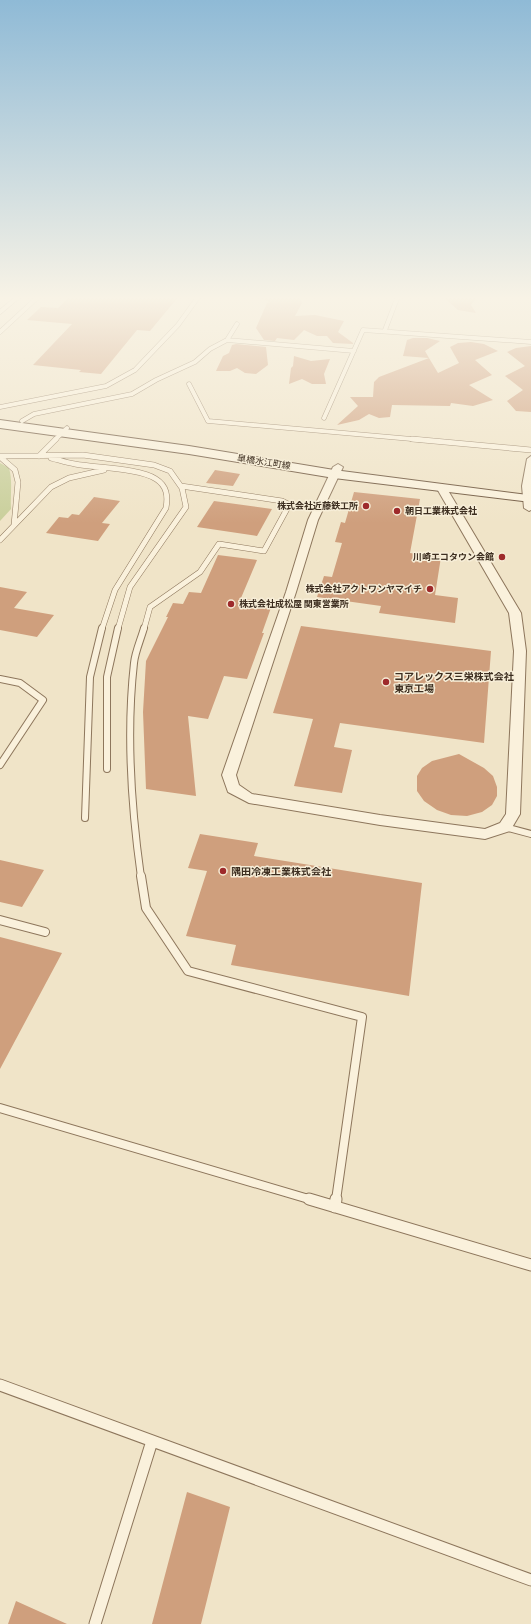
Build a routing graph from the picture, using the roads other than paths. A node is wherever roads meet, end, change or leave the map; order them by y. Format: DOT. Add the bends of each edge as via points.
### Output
graph roads {
  1 [pos="133,372"];
  2 [pos="173,372"];
  3 [pos="345,372"];
  4 [pos="188,384"];
  5 [pos="0,407"];
  6 [pos="0,418"];
  7 [pos="324,418"];
  8 [pos="22,421"];
  9 [pos="0,424"];
  10 [pos="64,430"];
  11 [pos="531,450"];
  12 [pos="0,456"];
  13 [pos="39,456"];
  14 [pos="531,459"];
  15 [pos="112,469"];
  16 [pos="336,470"];
  17 [pos="181,486"];
  18 [pos="441,487"];
  19 [pos="528,498"];
  20 [pos="14,525"];
  21 [pos="0,540"];
  22 [pos="0,679"];
  23 [pos="0,765"];
  24 [pos="107,769"];
  25 [pos="85,818"];
  26 [pos="505,827"];
  27 [pos="531,834"];
  28 [pos="0,920"];
  29 [pos="45,932"];
  30 [pos="0,1108"];
  31 [pos="335,1207"];
  32 [pos="531,1265"];
  33 [pos="0,1385"];
  34 [pos="152,1441"];
  35 [pos="531,1580"];
  36 [pos="95,1624"];
  1 -- 5 [label="lane" via="106,386"];
  2 -- 8 [label="lane" via="132,394 34,414"];
  3 -- 7 [label="lane"];
  4 -- 11 [label="lane" via="208,421"];
  6 -- 8 [label="street, 皐橋水江町線"];
  8 -- 10 [label="street, 皐橋水江町線"];
  9 -- 10 [label="street, 皐橋水江町線"];
  10 -- 13 [label="lane"];
  10 -- 16 [label="street, 皐橋水江町線"];
  12 -- 13 [label="lane"];
  12 -- 20 [label="lane" via="15,470 18,482"];
  13 -- 15 [label="lane"];
  13 -- 17 [label="lane" via="83,455 154,465 170,471"];
  14 -- 19 [label="street"];
  15 -- 20 [label="lane" via="80,475 51,487"];
  15 -- 25 [label="lane" via="142,473 155,478 162,484 168,498 166,508 115,590 100,634 90,677"];
  16 -- 18 [label="street, 皐橋水江町線"];
  16 -- 19 [label="street, 皐橋水江町線"];
  16 -- 26 [label="street" via="312,520 291,592 229,775 232,788 249,798 380,820 485,834"];
  17 -- 24 [label="lane" via="186,507 130,587 117,633 107,677"];
  17 -- 31 [label="lane" via="282,502 288,504 288,507 264,551 219,544 200,572 150,607 134,662 130,743 134,826 146,908 188,971 362,1017"];
  18 -- 19 [label="street, 皐橋水江町線"];
  18 -- 26 [label="street" via="515,613 520,651 513,814"];
  20 -- 21 [label="lane"];
  22 -- 23 [label="lane" via="20,683 43,700"];
  26 -- 27 [label="lane"];
  28 -- 29 [label="lane"];
  30 -- 31 [label="lane"];
  31 -- 32 [label="lane"];
  33 -- 34 [label="lane"];
  34 -- 35 [label="lane"];
  34 -- 36 [label="lane"];
}
